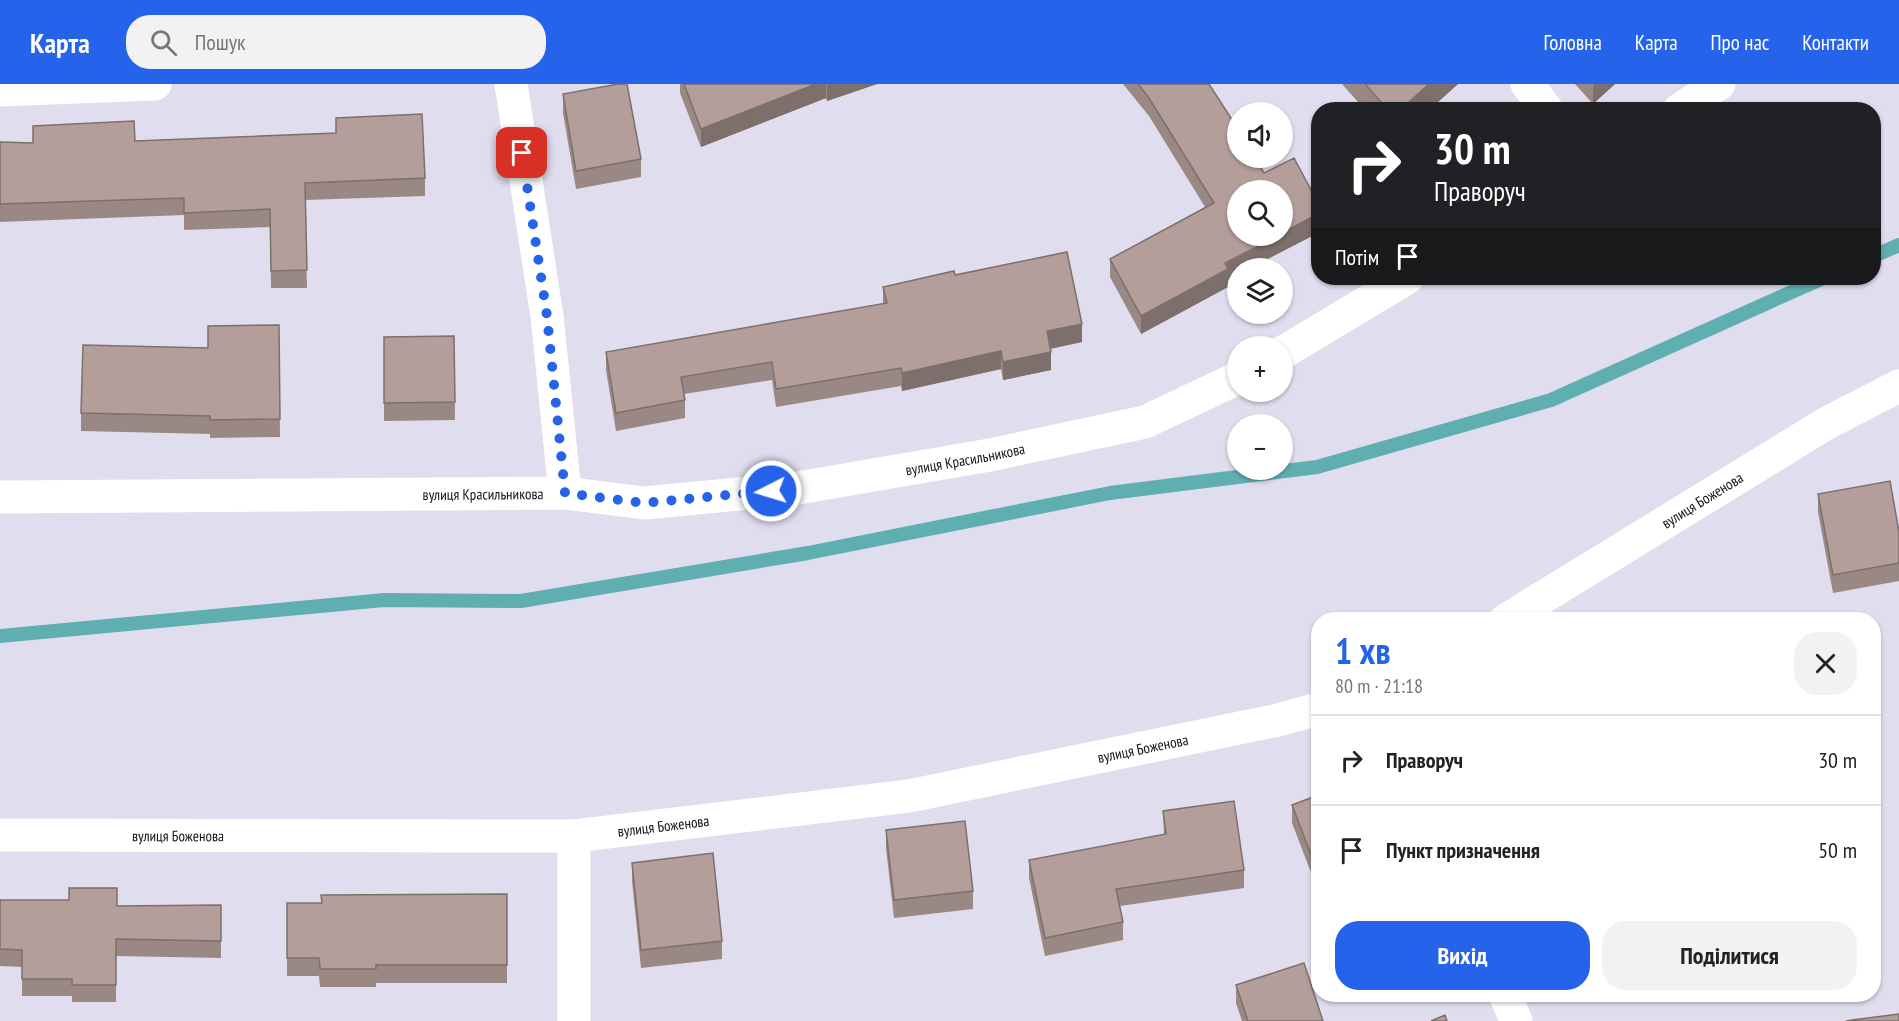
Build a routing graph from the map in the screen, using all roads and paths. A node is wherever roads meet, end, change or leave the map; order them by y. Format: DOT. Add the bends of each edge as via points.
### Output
graph roads {
  1 [pos="155,84"];
  2 [pos="511,84"];
  3 [pos="1527,84"];
  4 [pos="1719,84"];
  5 [pos="0,90"];
  6 [pos="1541,102"];
  7 [pos="1691,102"];
  8 [pos="1395,285"];
  9 [pos="1293,346"];
  10 [pos="1227,383"];
  11 [pos="1899,386"];
  12 [pos="565,493"];
  13 [pos="0,497"];
  14 [pos="1519,612"];
  15 [pos="1311,711"];
  16 [pos="0,835"];
  17 [pos="574,836"];
  18 [pos="1508,1002"];
  19 [pos="574,1021"];
  20 [pos="1516,1021"];
  1 -- 5 [label="street"];
  2 -- 12 [label="street" via="547,316"];
  3 -- 6 [label="street"];
  4 -- 7 [label="street"];
  8 -- 9 [label="street"];
  10 -- 12 [label="street, вулиця Красильникова" via="1145,422 990,455 792,489 644,503"];
  11 -- 14 [label="street, вулиця Боженова" via="1827,423"];
  12 -- 13 [label="street, вулиця Красильникова"];
  15 -- 17 [label="street, вулиця Боженова" via="909,796"];
  16 -- 17 [label="street, вулиця Боженова"];
  17 -- 19 [label="street"];
  18 -- 20 [label="street"];
}
